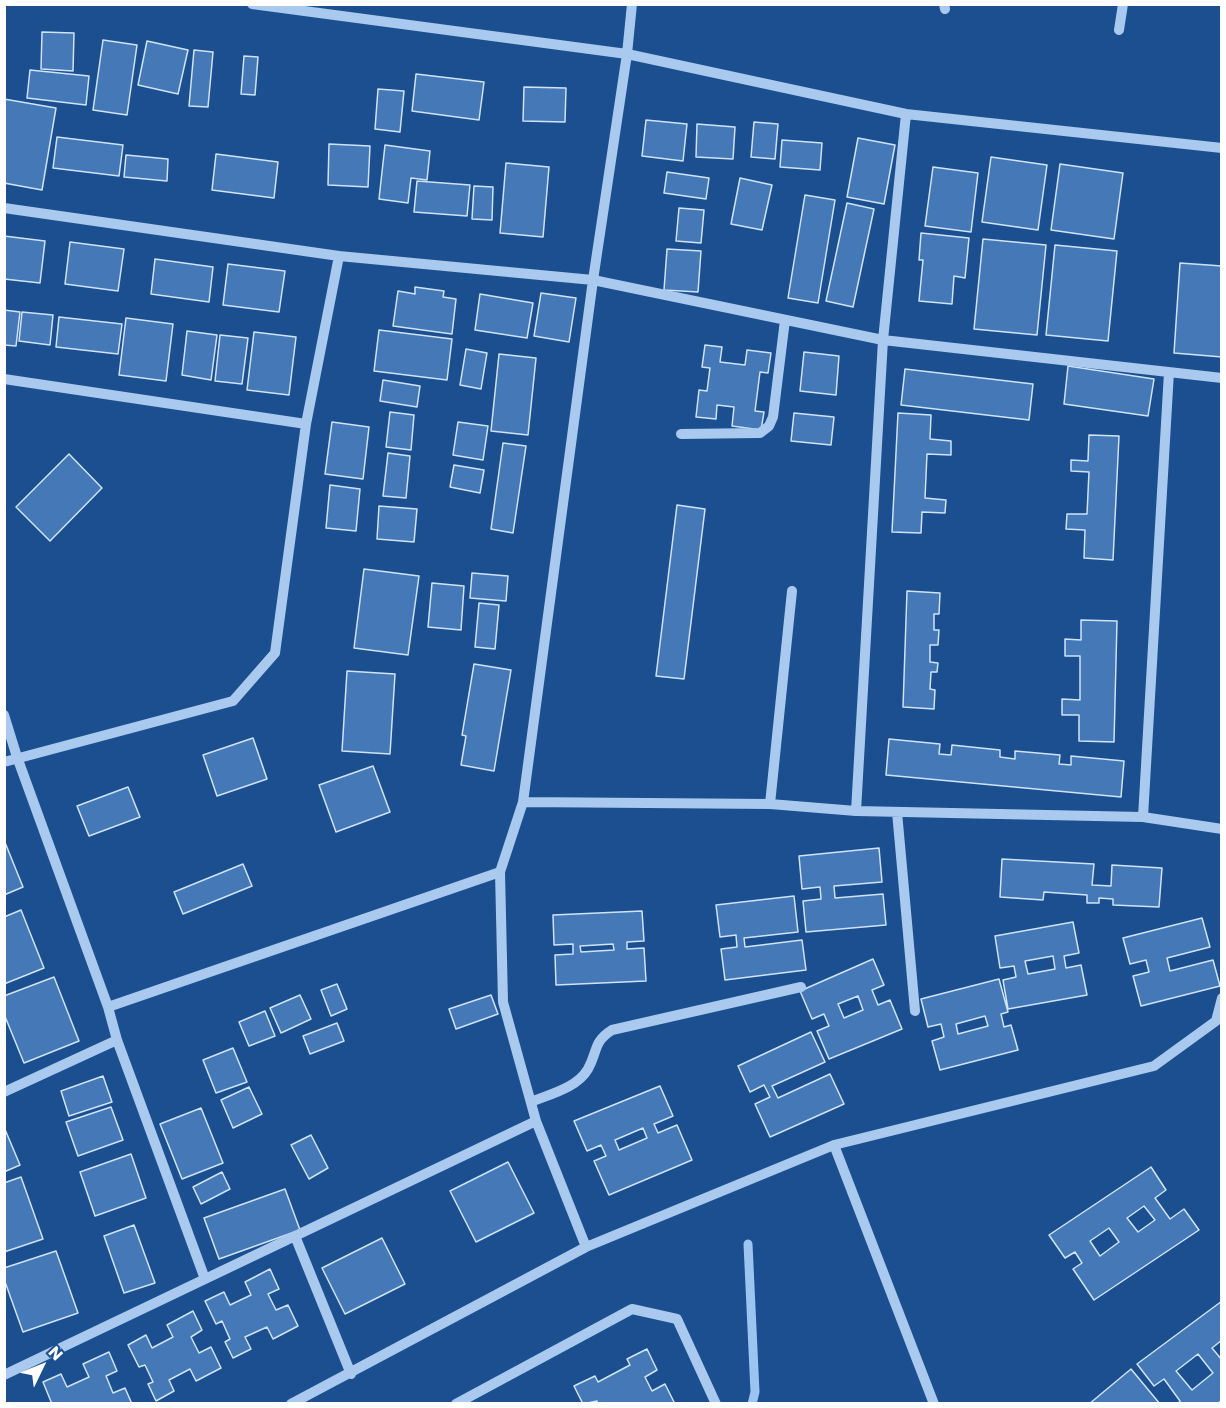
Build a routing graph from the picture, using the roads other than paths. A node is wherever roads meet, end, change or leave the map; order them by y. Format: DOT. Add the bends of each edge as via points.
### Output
graph roads {
  1 [pos="252,4"];
  2 [pos="632,4"];
  3 [pos="1123,4"];
  4 [pos="1119,30"];
  5 [pos="627,54"];
  6 [pos="906,114"];
  7 [pos="1221,148"];
  8 [pos="4,208"];
  9 [pos="339,255"];
  10 [pos="593,280"];
  11 [pos="785,320"];
  12 [pos="883,340"];
  13 [pos="1169,372"];
  14 [pos="1221,378"];
  15 [pos="4,379"];
  16 [pos="306,424"];
  17 [pos="681,434"];
  18 [pos="792,591"];
  19 [pos="4,715"];
  20 [pos="17,757"];
  21 [pos="4,762"];
  22 [pos="523,802"];
  23 [pos="770,804"];
  24 [pos="856,811"];
  25 [pos="897,812"];
  26 [pos="1143,818"];
  27 [pos="1221,829"];
  28 [pos="500,872"];
  29 [pos="801,987"];
  30 [pos="1221,998"];
  31 [pos="108,1007"];
  32 [pos="915,1011"];
  33 [pos="1219,1022"];
  34 [pos="117,1040"];
  35 [pos="4,1092"];
  36 [pos="531,1102"];
  37 [pos="537,1121"];
  38 [pos="834,1145"];
  39 [pos="296,1236"];
  40 [pos="586,1247"];
  41 [pos="205,1279"];
  42 [pos="351,1374"];
  43 [pos="4,1375"];
  44 [pos="291,1404"];
  45 [pos="456,1404"];
  46 [pos="716,1404"];
  47 [pos="934,1404"];
  1 -- 5 [label="street"];
  2 -- 5 [label="street"];
  3 -- 4 [label="street"];
  5 -- 6 [label="street"];
  5 -- 10 [label="street"];
  6 -- 7 [label="street"];
  6 -- 12 [label="street"];
  8 -- 9 [label="street"];
  9 -- 10 [label="street"];
  9 -- 16 [label="street"];
  10 -- 11 [label="street"];
  10 -- 22 [label="street"];
  11 -- 12 [label="street"];
  11 -- 17 [label="street" via="769,426 760,433"];
  12 -- 13 [label="street"];
  12 -- 24 [label="street"];
  13 -- 14 [label="street"];
  13 -- 26 [label="street"];
  15 -- 16 [label="street"];
  16 -- 20 [label="street" via="275,654 233,701"];
  18 -- 23 [label="street"];
  19 -- 20 [label="street"];
  20 -- 21 [label="street"];
  20 -- 31 [label="street"];
  22 -- 23 [label="street"];
  22 -- 28 [label="street"];
  23 -- 24 [label="street"];
  24 -- 25 [label="street"];
  25 -- 26 [label="street"];
  25 -- 32 [label="street"];
  26 -- 27 [label="street"];
  28 -- 31 [label="street"];
  28 -- 36 [label="street" via="503,1002"];
  29 -- 36 [label="street" via="612,1030 599,1038 587,1070 577,1082"];
  30 -- 33 [label="street"];
  31 -- 34 [label="street"];
  33 -- 38 [label="street" via="1154,1066"];
  34 -- 35 [label="street"];
  34 -- 41 [label="street"];
  36 -- 37 [label="street"];
  37 -- 39 [label="street"];
  37 -- 40 [label="street"];
  38 -- 40 [label="street"];
  38 -- 47 [label="street"];
  39 -- 41 [label="street"];
  39 -- 42 [label="street"];
  40 -- 42 [label="street"];
  41 -- 43 [label="street"];
  42 -- 44 [label="street"];
  45 -- 46 [label="street" via="632,1308 677,1319"];
}
